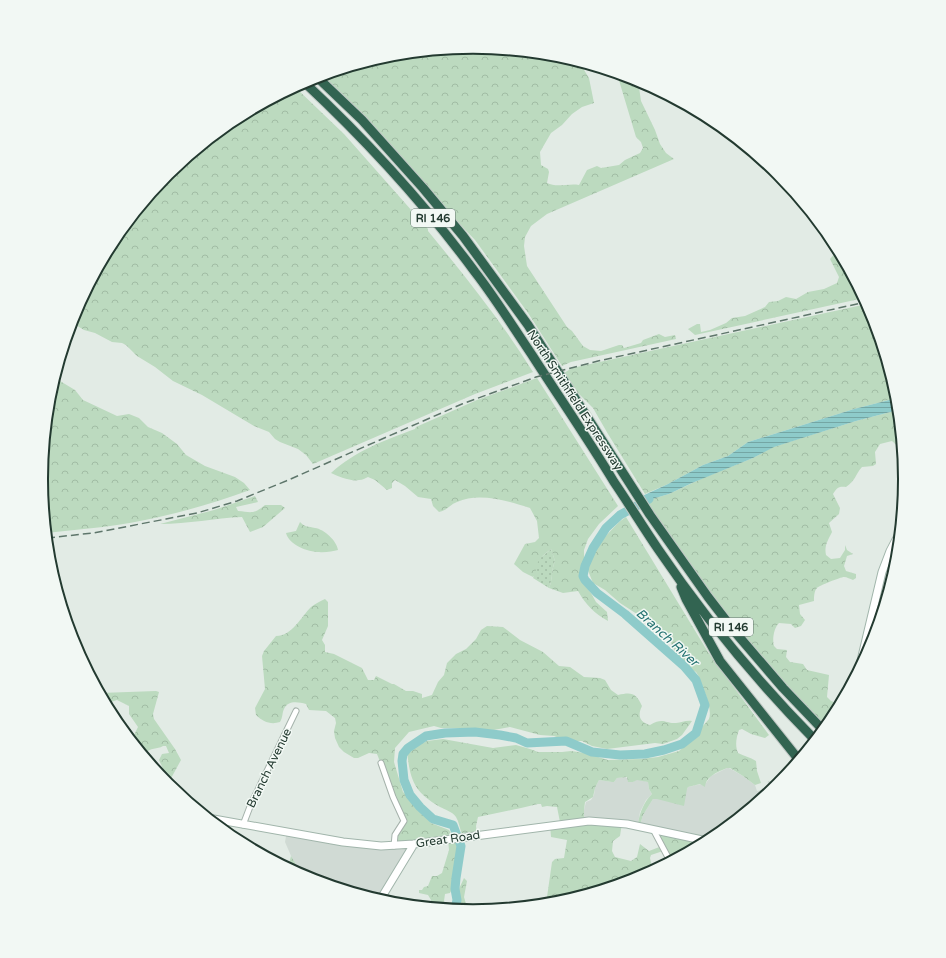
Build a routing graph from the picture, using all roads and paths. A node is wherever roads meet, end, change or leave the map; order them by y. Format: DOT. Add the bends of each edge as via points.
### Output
graph roads {
  1 [pos="323,81"];
  2 [pos="322,82"];
  3 [pos="325,85"];
  4 [pos="308,87"];
  5 [pos="892,547"];
  6 [pos="675,573"];
  7 [pos="864,645"];
  8 [pos="296,711"];
  9 [pos="819,725"];
  10 [pos="811,736"];
  11 [pos="796,756"];
  12 [pos="381,763"];
  13 [pos="220,820"];
  14 [pos="243,825"];
  15 [pos="654,831"];
  16 [pos="697,839"];
  17 [pos="414,844"];
  18 [pos="394,846"];
  19 [pos="668,856"];
  20 [pos="383,895"];
  1 -- 3 [label="highway"];
  2 -- 3 [label="highway, North Smithfield Expressway / RI 146"];
  3 -- 9 [label="highway, North Smithfield Expressway / RI 146" via="362,120 418,182 483,261 528,325 650,515 708,597 783,688"];
  4 -- 6 [label="highway, North Smithfield Expressway / RI 146" via="378,155 422,204 476,272"];
  5 -- 7 [label="main road" via="882,572"];
  6 -- 10 [label="highway, North Smithfield Expressway / RI 146" via="727,642"];
  6 -- 11 [label="highway" via="686,599 720,661"];
  8 -- 14 [label="street, Branch Avenue"];
  12 -- 18 [label="street" via="392,797 404,821 395,835"];
  13 -- 14 [label="main road, Great Road"];
  14 -- 18 [label="main road, Great Road" via="343,842"];
  15 -- 16 [label="main road, Great Road"];
  15 -- 17 [label="main road, Great Road" via="626,824 589,821"];
  15 -- 19 [label="street"];
  17 -- 18 [label="main road, Great Road"];
  17 -- 20 [label="main road"];
}
